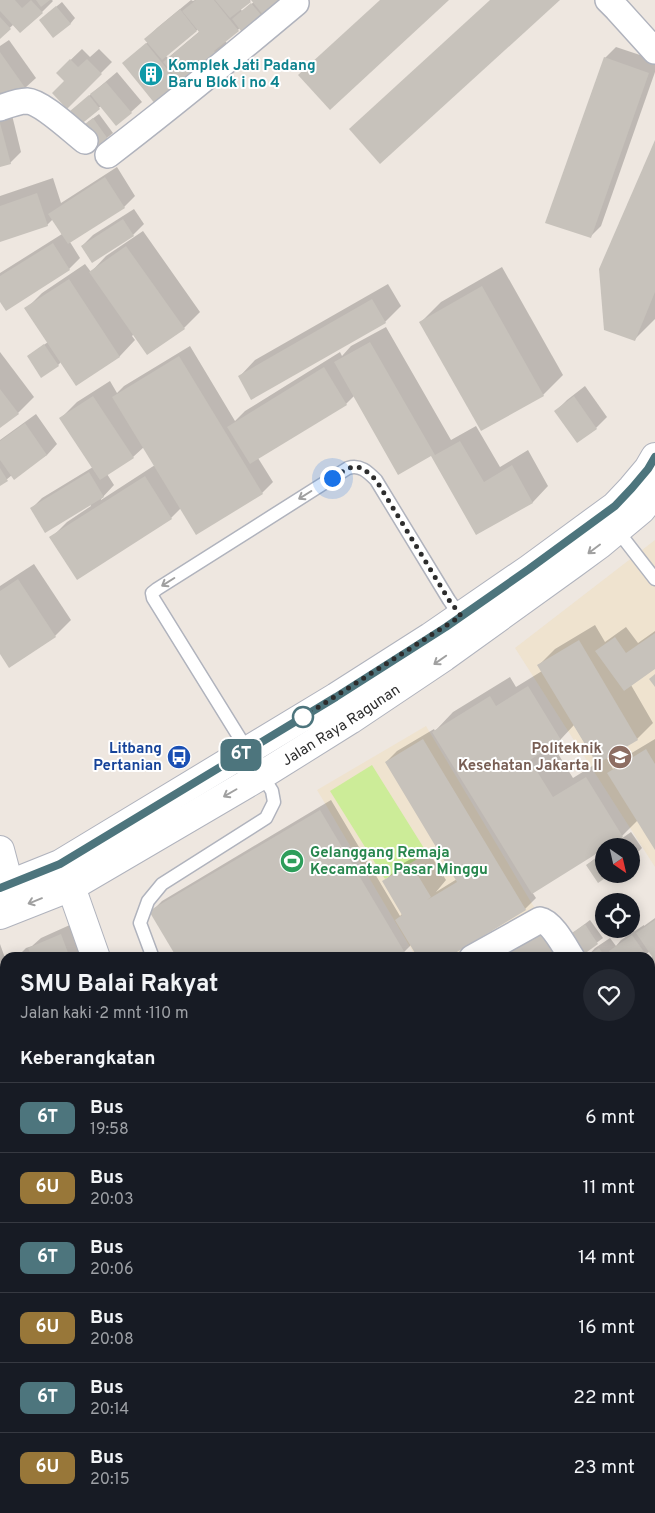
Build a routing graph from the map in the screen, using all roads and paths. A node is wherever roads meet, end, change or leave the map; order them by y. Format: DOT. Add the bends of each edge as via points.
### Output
graph roads {
  1 [pos="293,0"];
  2 [pos="608,0"];
  3 [pos="655,51"];
  4 [pos="0,108"];
  5 [pos="85,141"];
  6 [pos="108,154"];
  7 [pos="653,474"];
  8 [pos="618,530"];
  9 [pos="655,579"];
  10 [pos="468,626"];
  11 [pos="247,751"];
  12 [pos="262,775"];
  13 [pos="0,850"];
  14 [pos="5,886"];
  15 [pos="71,887"];
  16 [pos="0,916"];
  17 [pos="94,952"];
  18 [pos="151,952"];
  19 [pos="483,952"];
  20 [pos="568,952"];
  1 -- 6 [label="street" via="296,3 248,44"];
  2 -- 3 [label="street"];
  4 -- 5 [label="street" via="33,102"];
  7 -- 8 [label="main road, Jalan Raya Ragunan" via="641,510"];
  7 -- 10 [label="main road, Jalan Raya Ragunan" via="529,569"];
  8 -- 9 [label="lane"];
  8 -- 10 [label="main road, Jalan Raya Ragunan, one-way" via="586,554"];
  10 -- 11 [label="main road, Jalan Raya Ragunan" via="336,697"];
  10 -- 11 [label="lane, one-way" via="376,480 363,469 356,466 348,468 152,593"];
  10 -- 12 [label="main road, Jalan Raya Ragunan, one-way" via="366,710"];
  11 -- 12 [label="lane"];
  11 -- 14 [label="main road, Jalan Raya Ragunan" via="60,864"];
  12 -- 15 [label="main road, Jalan Raya Ragunan, one-way"];
  12 -- 18 [label="lane" via="272,791 274,802 266,818 162,884 148,901 140,923"];
  13 -- 14 [label="main road"];
  15 -- 16 [label="main road, Jalan Raya Ragunan, one-way"];
  15 -- 17 [label="main road"];
  19 -- 20 [label="street" via="540,920 550,925"];
}
